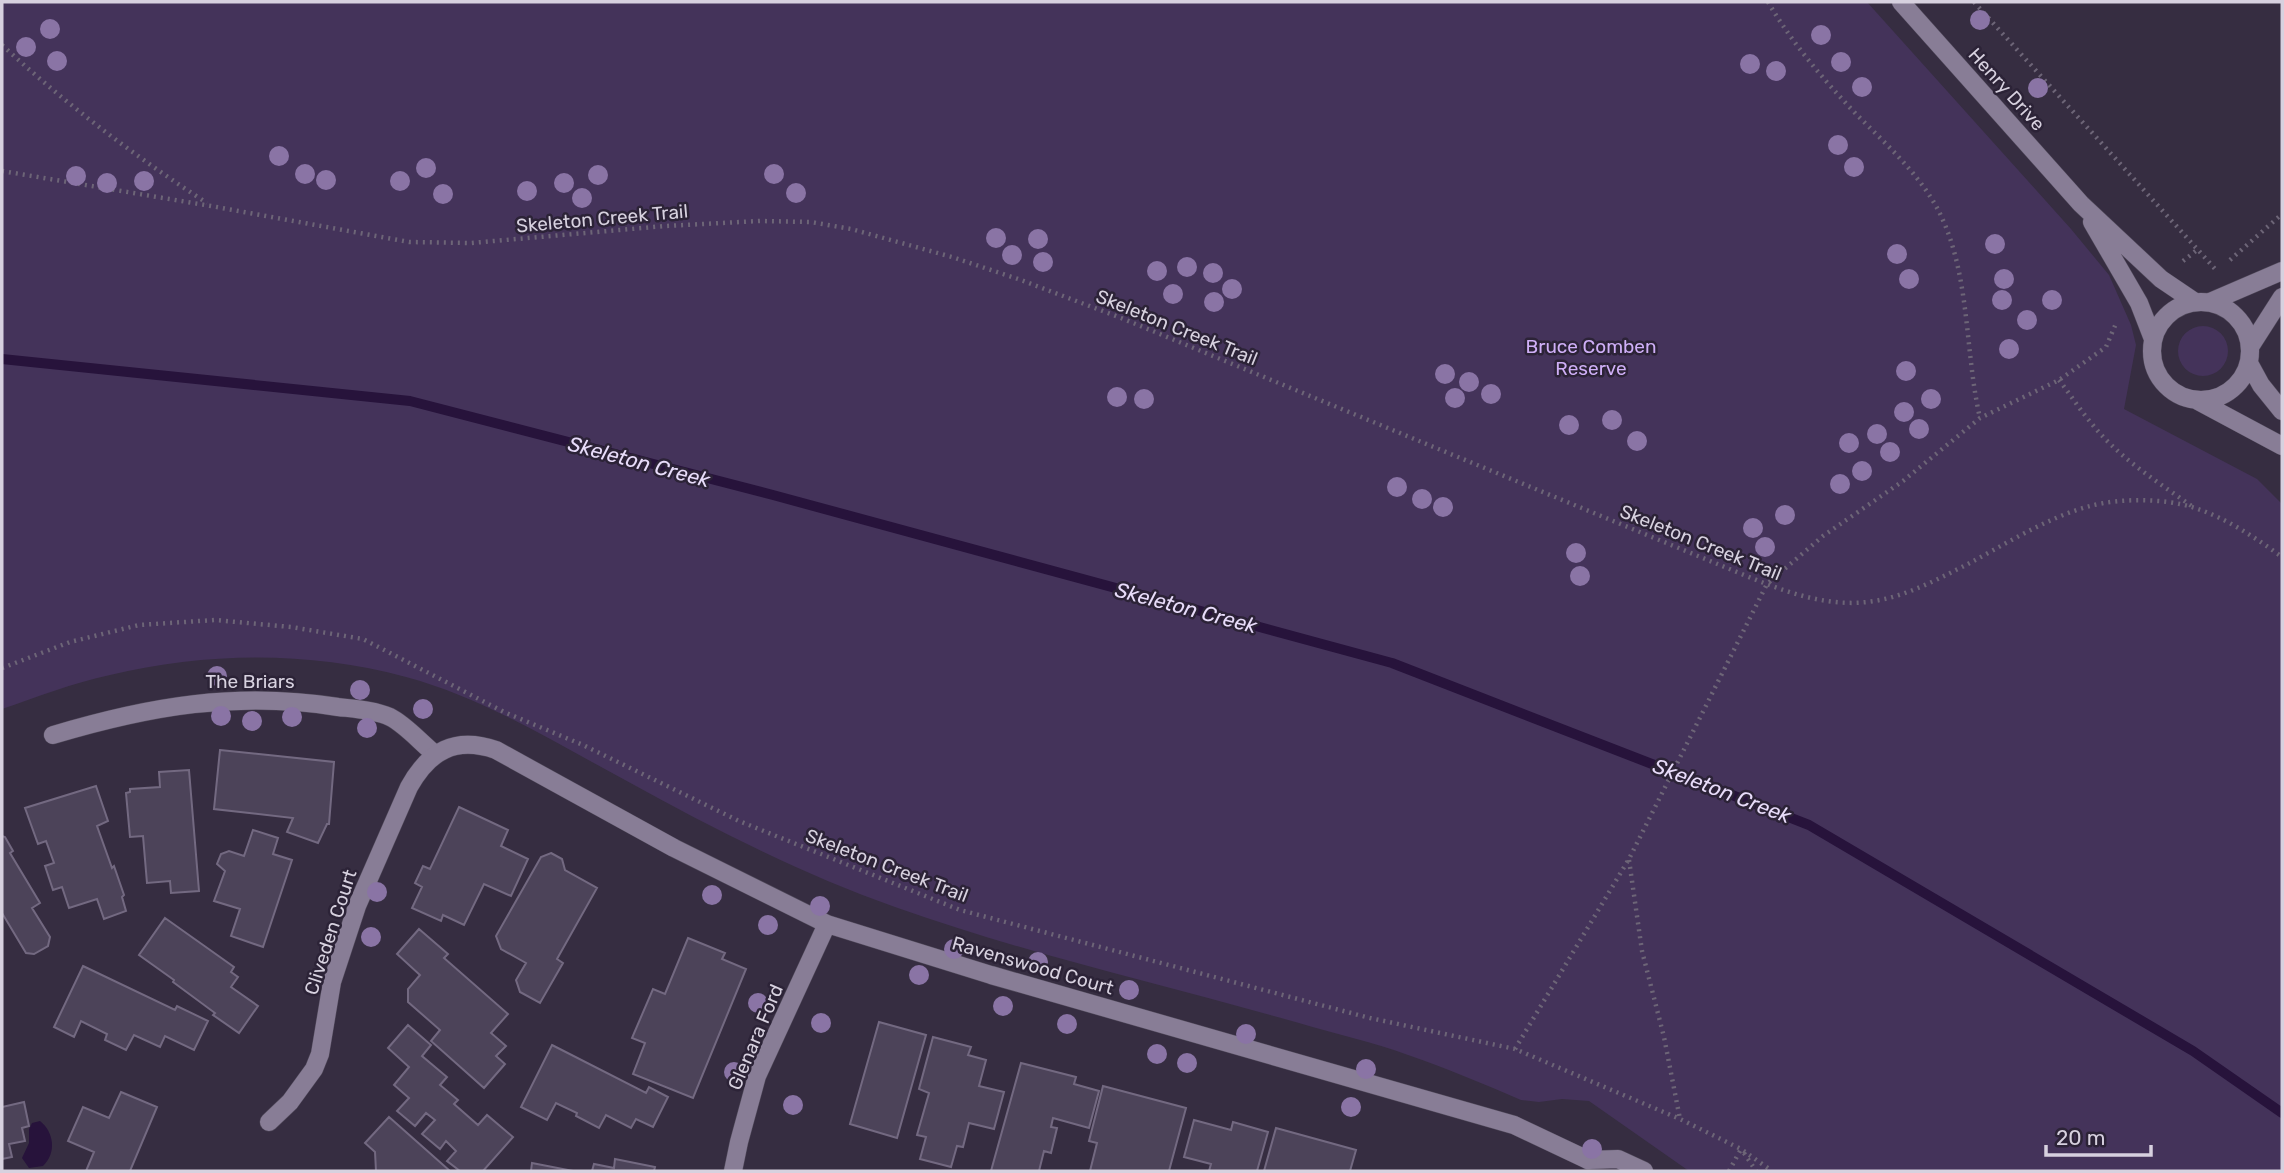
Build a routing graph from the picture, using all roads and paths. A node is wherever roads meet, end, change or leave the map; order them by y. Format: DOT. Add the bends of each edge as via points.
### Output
graph roads {
  1 [pos="1768,2"];
  2 [pos="1901,2"];
  3 [pos="1974,2"];
  4 [pos="2,45"];
  5 [pos="2,171"];
  6 [pos="2081,204"];
  7 [pos="211,206"];
  8 [pos="2282,214"];
  9 [pos="2197,250"];
  10 [pos="2230,260"];
  11 [pos="2282,271"];
  12 [pos="2282,297"];
  13 [pos="2203,302"];
  14 [pos="2117,321"];
  15 [pos="2153,339"];
  16 [pos="2250,355"];
  17 [pos="2059,380"];
  18 [pos="2197,401"];
  19 [pos="2282,411"];
  20 [pos="1980,418"];
  21 [pos="2282,446"];
  22 [pos="2194,507"];
  23 [pos="2282,557"];
  24 [pos="1767,584"];
  25 [pos="2,668"];
  26 [pos="53,735"];
  27 [pos="435,754"];
  28 [pos="1629,859"];
  29 [pos="827,924"];
  30 [pos="1515,1049"];
  31 [pos="1680,1119"];
  32 [pos="269,1122"];
  33 [pos="1741,1149"];
  34 [pos="733,1171"];
  35 [pos="1644,1171"];
  36 [pos="1729,1171"];
  37 [pos="1756,1171"];
  38 [pos="1772,1171"];
  1 -- 20 [label="path" via="1794,42 1916,178 1936,207 1953,250"];
  2 -- 6 [label="street, Henry Drive"];
  3 -- 9 [label="path"];
  4 -- 7 [label="path" via="101,131"];
  5 -- 7 [label="path, Skeleton Creek Trail"];
  6 -- 13 [label="street, Henry Drive" via="2161,279"];
  6 -- 15 [label="street, Henry Drive" via="2139,303"];
  7 -- 24 [label="path, Skeleton Creek Trail" via="409,242 471,243 761,221 851,229 964,261 1121,318"];
  8 -- 10 [label="path"];
  11 -- 13 [label="street"];
  12 -- 16 [label="street"];
  13 -- 15 [label="street" via="2180,306 2167,315"];
  13 -- 16 [label="street" via="2237,317 2246,331"];
  14 -- 17 [label="path" via="2106,346"];
  15 -- 18 [label="street" via="2155,371 2165,386 2180,397"];
  16 -- 18 [label="street" via="2242,378 2231,390"];
  16 -- 19 [label="street" via="2261,385"];
  17 -- 20 [label="path"];
  17 -- 22 [label="path" via="2113,446"];
  18 -- 21 [label="street"];
  20 -- 24 [label="path"];
  22 -- 23 [label="path, Skeleton Creek Trail"];
  22 -- 24 [label="path, Skeleton Creek Trail" via="2146,500 2090,506 2059,517 1927,585 1866,603 1804,596"];
  24 -- 28 [label="path"];
  25 -- 30 [label="path, Skeleton Creek Trail" via="70,642 139,625 215,620 363,639 504,712 739,821 960,910 1370,1018"];
  26 -- 27 [label="street, The Briars" via="192,702 276,700 390,717"];
  27 -- 29 [label="street, Ravenswood Court" via="470,743 496,750 674,848"];
  27 -- 32 [label="street, Cliveden Court" via="409,787 357,906 332,982 314,1069"];
  28 -- 30 [label="path"];
  28 -- 31 [label="path" via="1642,950"];
  29 -- 34 [label="street, Glenara Ford" via="757,1076"];
  29 -- 35 [label="street, Ravenswood Court" via="1514,1125 1588,1160 1618,1159"];
  30 -- 31 [label="path, Skeleton Creek Trail"];
  31 -- 33 [label="path, Skeleton Creek Trail"];
  33 -- 36 [label="path"];
  33 -- 37 [label="path"];
  33 -- 38 [label="path, Skeleton Creek Trail"];
}
